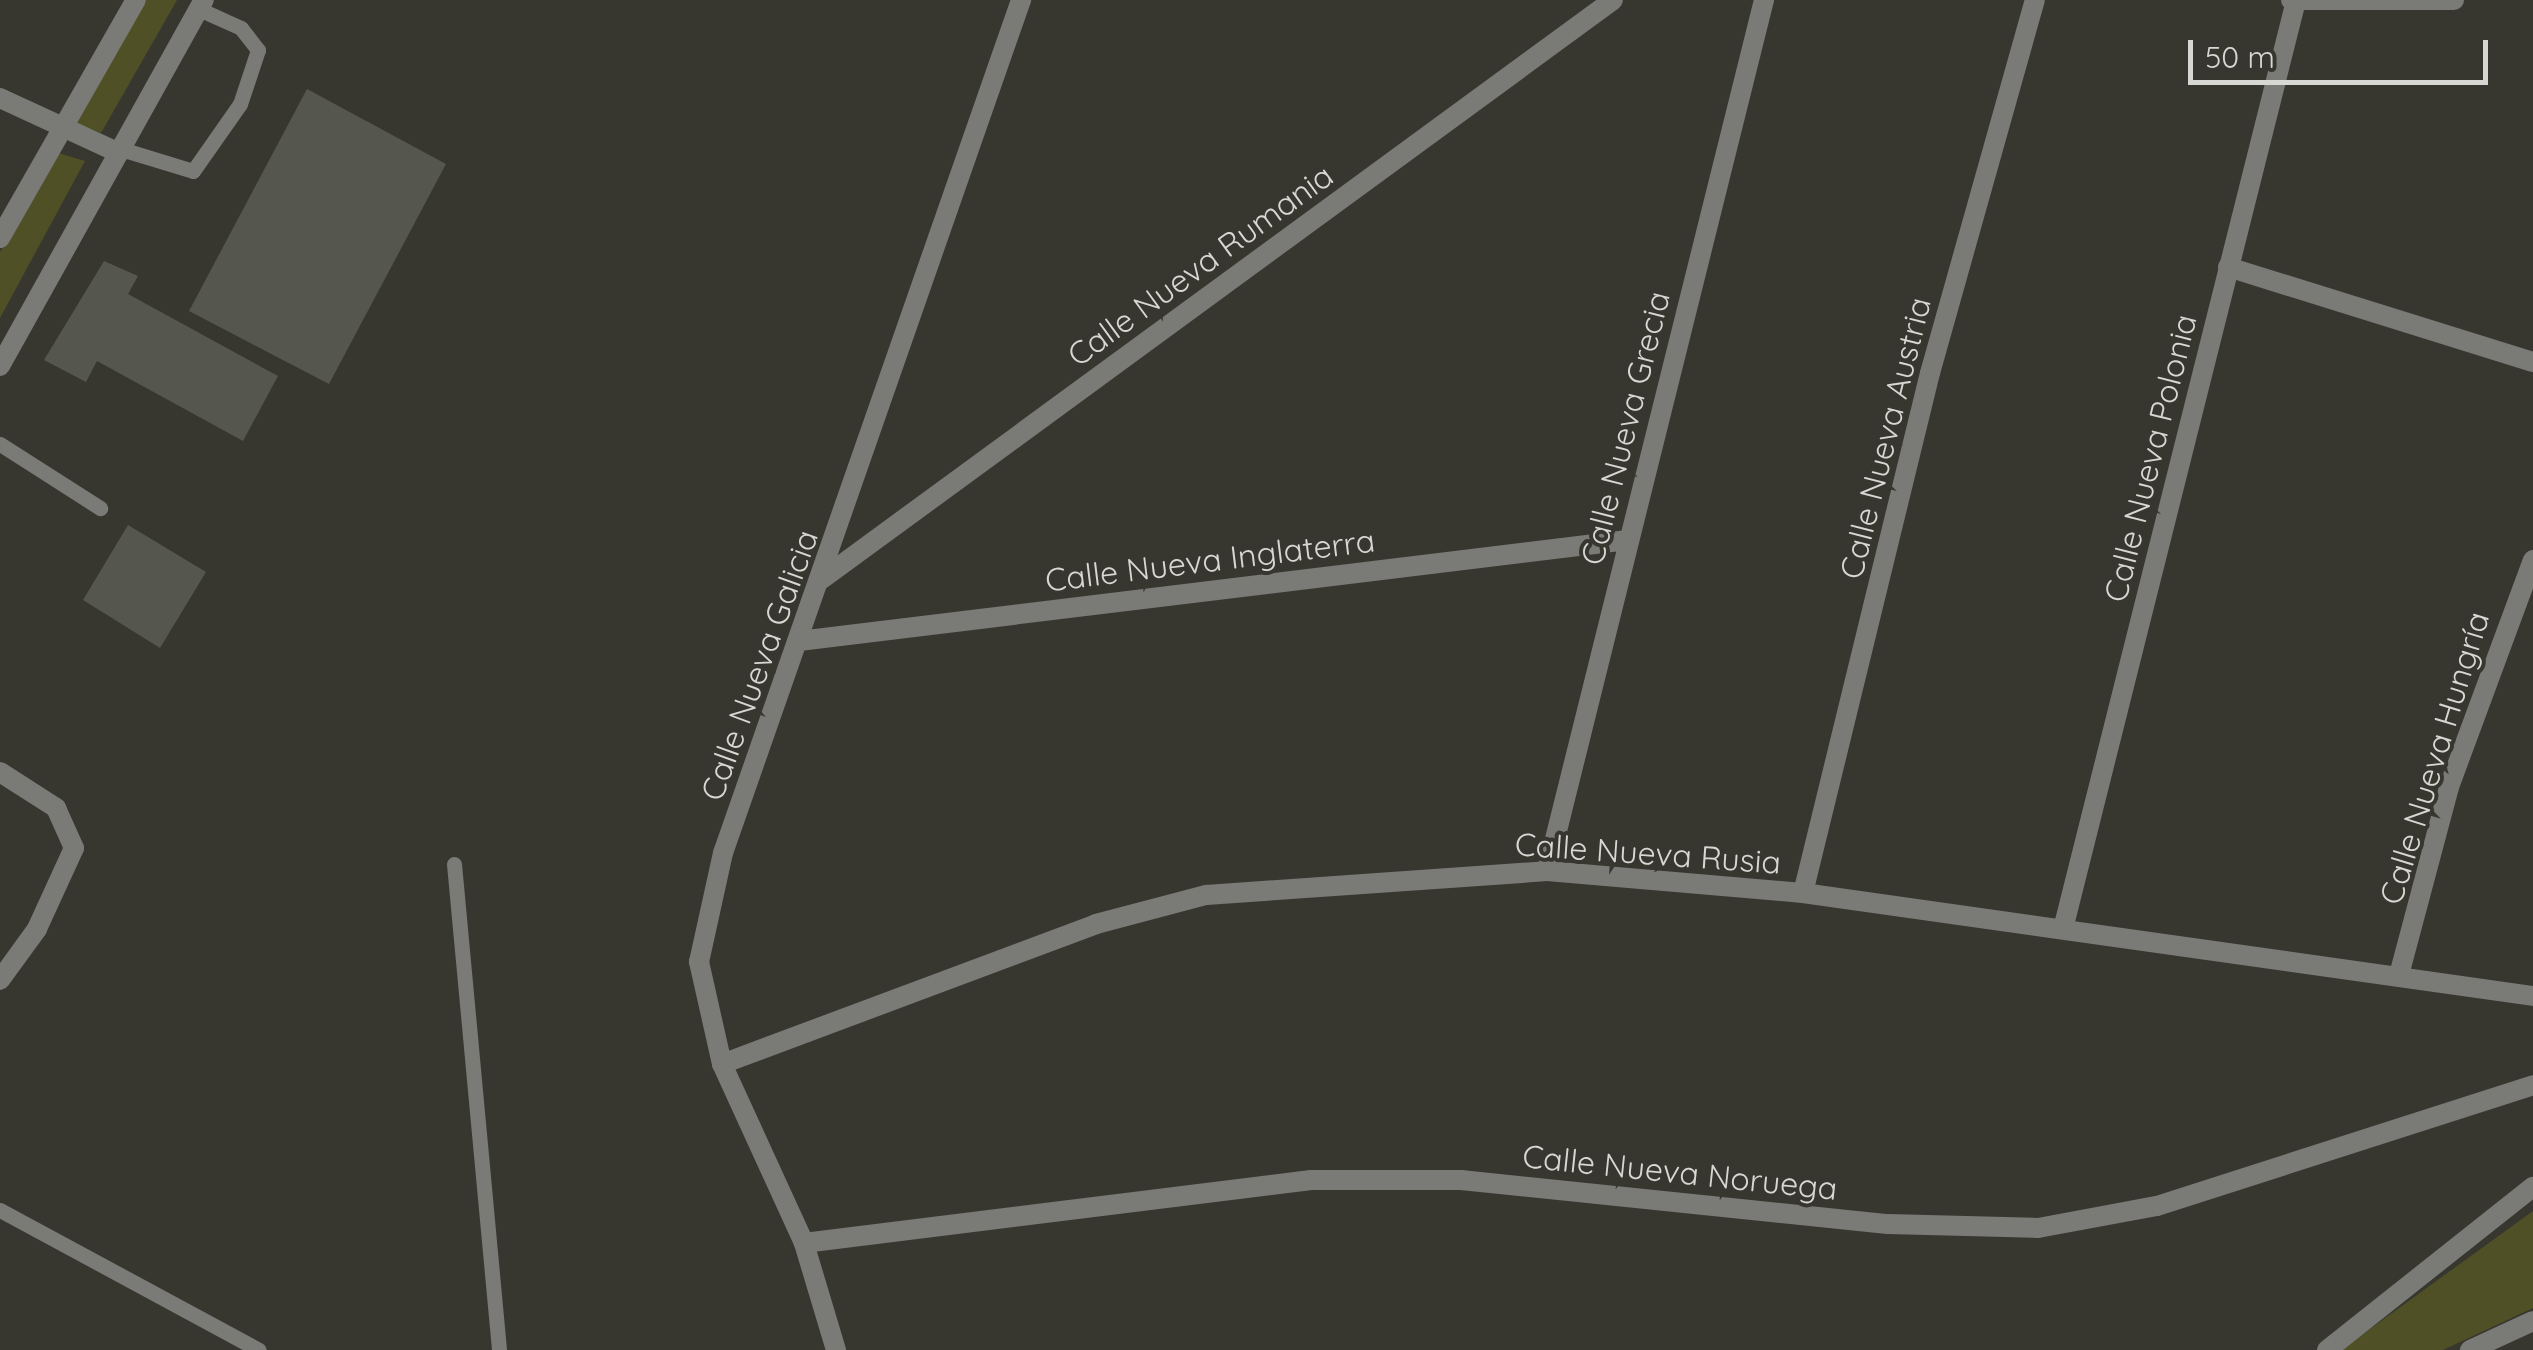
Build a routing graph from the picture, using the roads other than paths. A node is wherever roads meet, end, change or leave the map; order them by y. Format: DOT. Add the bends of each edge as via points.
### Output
graph roads {
  1 [pos="136,0"];
  2 [pos="1021,0"];
  3 [pos="1613,0"];
  4 [pos="1764,0"];
  5 [pos="2034,0"];
  6 [pos="2294,0"];
  7 [pos="2454,0"];
  8 [pos="202,4"];
  9 [pos="0,98"];
  10 [pos="62,127"];
  11 [pos="120,151"];
  12 [pos="0,238"];
  13 [pos="2228,266"];
  14 [pos="2533,362"];
  15 [pos="0,366"];
  16 [pos="0,444"];
  17 [pos="100,508"];
  18 [pos="1628,540"];
  19 [pos="2533,560"];
  20 [pos="822,579"];
  21 [pos="799,641"];
  22 [pos="0,772"];
  23 [pos="454,864"];
  24 [pos="1547,871"];
  25 [pos="1803,893"];
  26 [pos="2063,929"];
  27 [pos="2399,975"];
  28 [pos="0,980"];
  29 [pos="2533,996"];
  30 [pos="722,1064"];
  31 [pos="2533,1085"];
  32 [pos="2533,1186"];
  33 [pos="0,1210"];
  34 [pos="804,1243"];
  35 [pos="2533,1321"];
  36 [pos="259,1350"];
  37 [pos="499,1350"];
  38 [pos="836,1350"];
  39 [pos="2326,1350"];
  40 [pos="2470,1350"];
  1 -- 10 [label="street"];
  2 -- 20 [label="street, Calle Nueva Galicia"];
  3 -- 20 [label="street, Calle Nueva Rumania"];
  4 -- 18 [label="street, Calle Nueva Grecia"];
  5 -- 25 [label="street, Calle Nueva Austria" via="1930,373"];
  6 -- 7 [label="street"];
  6 -- 13 [label="street, Calle Nueva Polonia"];
  8 -- 11 [label="street"];
  8 -- 11 [label="lane" via="241,28 258,50 240,104 193,172"];
  9 -- 10 [label="street"];
  10 -- 11 [label="street"];
  10 -- 12 [label="street"];
  11 -- 15 [label="street"];
  13 -- 14 [label="street"];
  13 -- 26 [label="street, Calle Nueva Polonia"];
  16 -- 17 [label="lane"];
  18 -- 21 [label="street, Calle Nueva Inglaterra"];
  18 -- 24 [label="street, Calle Nueva Grecia"];
  19 -- 27 [label="street, Calle Nueva Hungría" via="2454,770"];
  20 -- 21 [label="street, Calle Nueva Galicia"];
  21 -- 30 [label="street, Calle Nueva Galicia" via="708,906 699,962"];
  22 -- 28 [label="street" via="56,808 74,848 37,929"];
  23 -- 37 [label="lane"];
  24 -- 25 [label="street, Calle Nueva Rusia"];
  24 -- 30 [label="street, Calle Nueva Rusia" via="1206,895 1096,924"];
  25 -- 26 [label="street, Calle Nueva Rusia"];
  26 -- 27 [label="street, Calle Nueva Rusia"];
  27 -- 29 [label="street, Calle Nueva Rusia"];
  30 -- 34 [label="street, Calle Nueva Galicia"];
  31 -- 34 [label="street, Calle Nueva Noruega" via="2158,1206 2038,1228 1888,1224 1461,1180 1311,1180"];
  32 -- 39 [label="street"];
  33 -- 36 [label="lane"];
  34 -- 38 [label="street, Calle Nueva Galicia"];
  35 -- 40 [label="street"];
}
